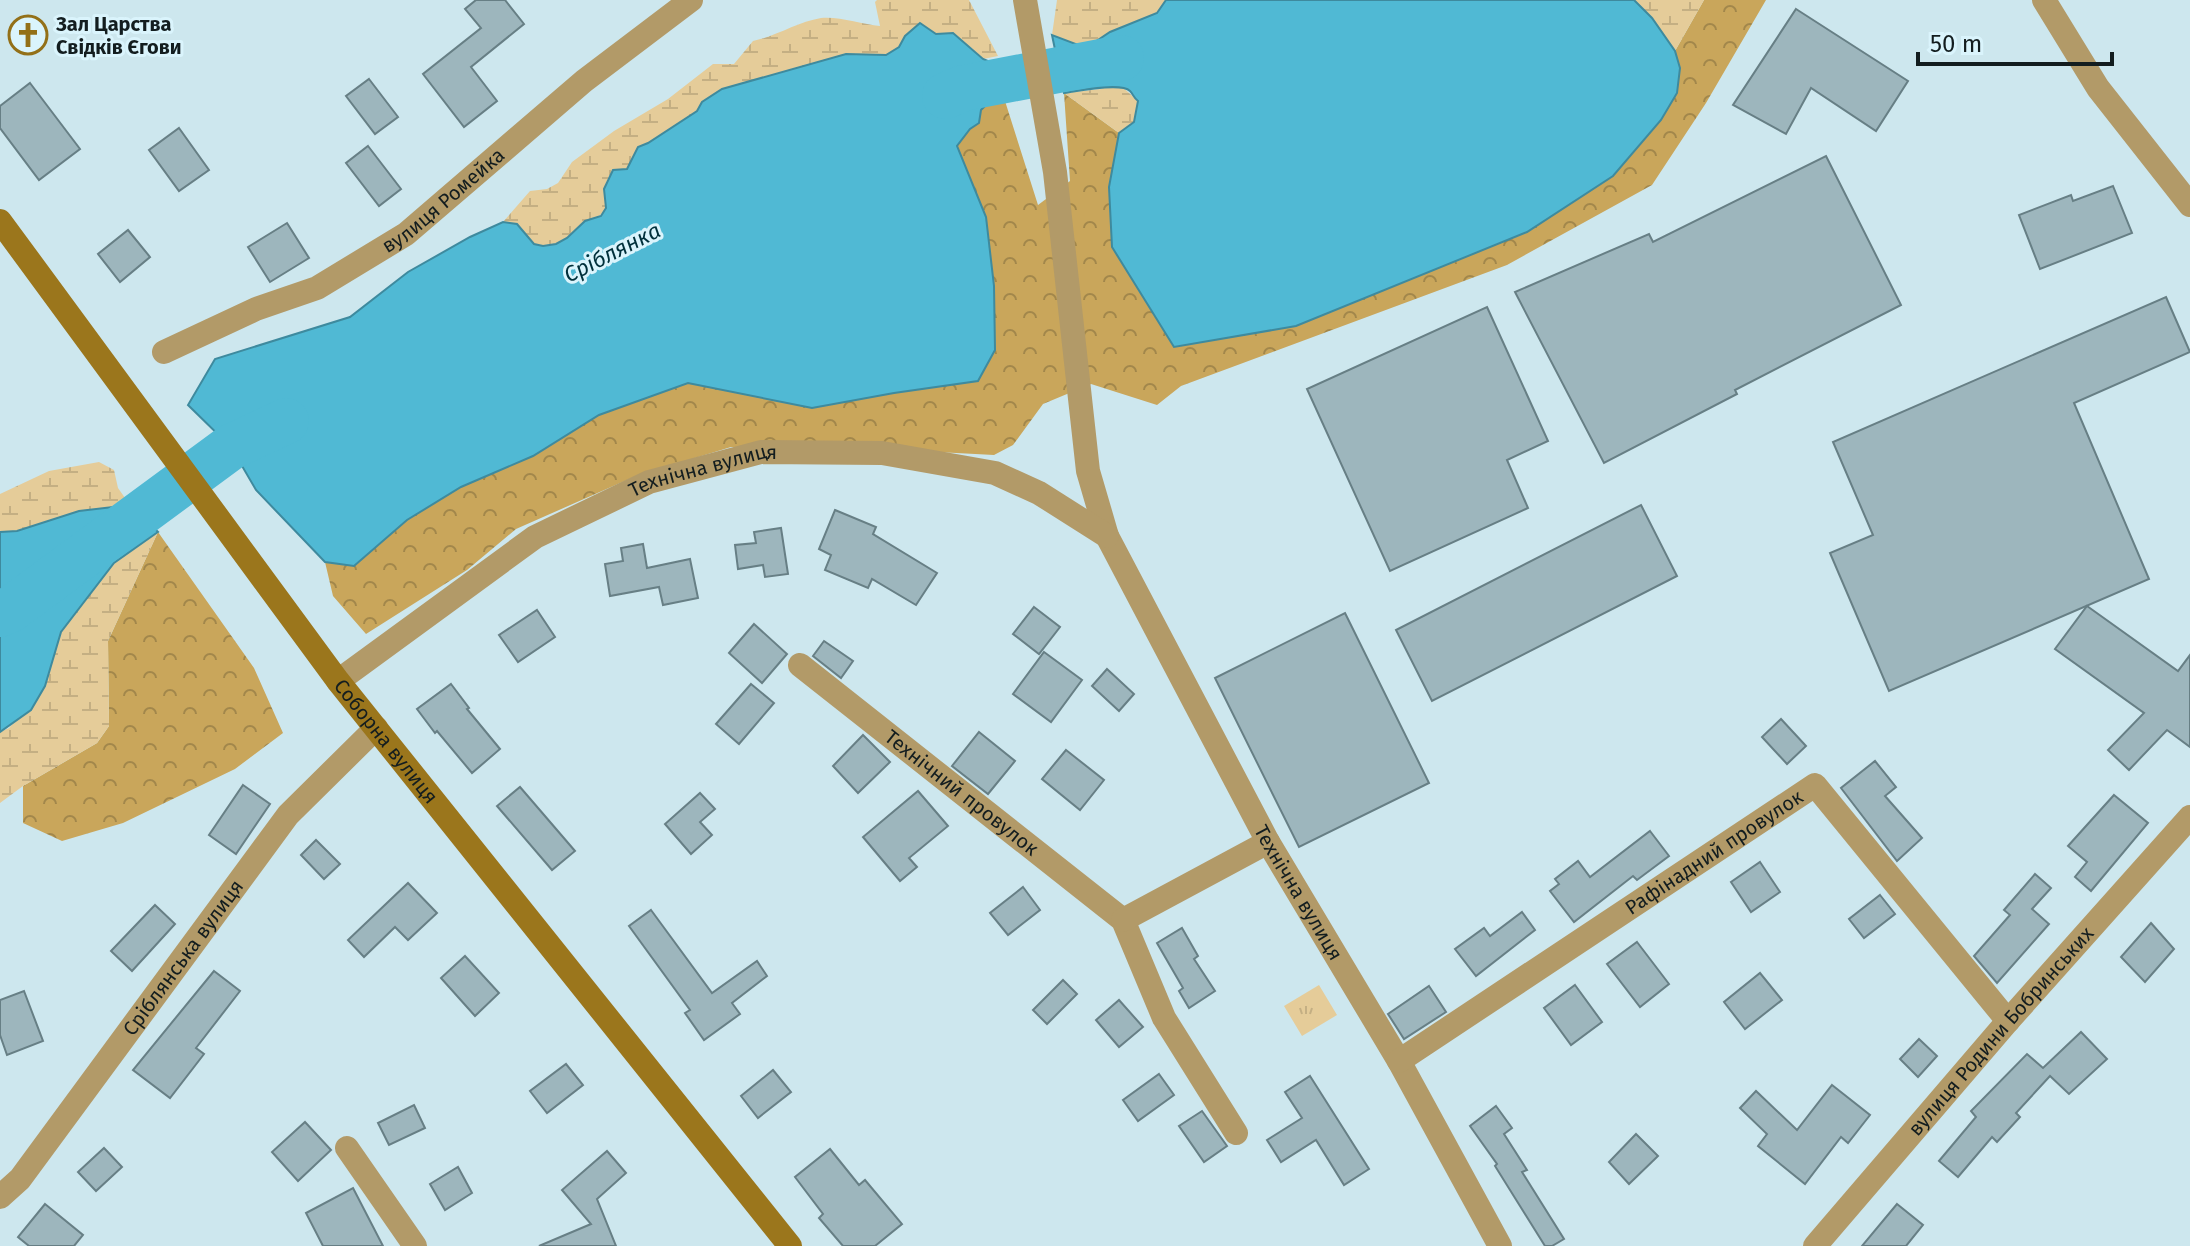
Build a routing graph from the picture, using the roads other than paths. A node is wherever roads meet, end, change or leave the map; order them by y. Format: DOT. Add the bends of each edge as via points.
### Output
graph roads {
  1 [pos="691,0"];
  2 [pos="1025,0"];
  3 [pos="2044,0"];
  4 [pos="2190,205"];
  5 [pos="0,221"];
  6 [pos="164,352"];
  7 [pos="1107,536"];
  8 [pos="800,665"];
  9 [pos="338,681"];
  10 [pos="376,728"];
  11 [pos="2190,817"];
  12 [pos="1268,842"];
  13 [pos="1123,920"];
  14 [pos="2008,1021"];
  15 [pos="1399,1061"];
  16 [pos="1236,1133"];
  17 [pos="347,1148"];
  18 [pos="0,1197"];
  19 [pos="1823,1243"];
  20 [pos="415,1246"];
  21 [pos="790,1246"];
  22 [pos="1500,1246"];
  1 -- 6 [label="street, вулиця Ромейка" via="584,81 406,234 317,288 256,309"];
  2 -- 7 [label="street, Технічна вулиця" via="1055,172 1088,471"];
  3 -- 4 [label="street" via="2098,88"];
  5 -- 9 [label="main road, Соборна вулиця"];
  7 -- 9 [label="street, Технічна вулиця" via="1039,493 995,473 882,453 761,452 649,482 535,537"];
  7 -- 12 [label="street, Технічна вулиця"];
  8 -- 13 [label="street, Технічний провулок"];
  9 -- 10 [label="main road, Соборна вулиця"];
  10 -- 18 [label="street, Сріблянська вулиця" via="288,815 20,1179"];
  10 -- 21 [label="main road, Соборна вулиця"];
  11 -- 14 [label="street, вулиця Родини Бобринських"];
  12 -- 13 [label="street"];
  12 -- 15 [label="street, Технічна вулиця"];
  13 -- 16 [label="street, Технічний провулок" via="1164,1018"];
  14 -- 15 [label="street, Рафінадний провулок" via="1815,785"];
  14 -- 19 [label="street, вулиця Родини Бобринських"];
  15 -- 22 [label="street, Технічна вулиця"];
  17 -- 20 [label="street"];
}
